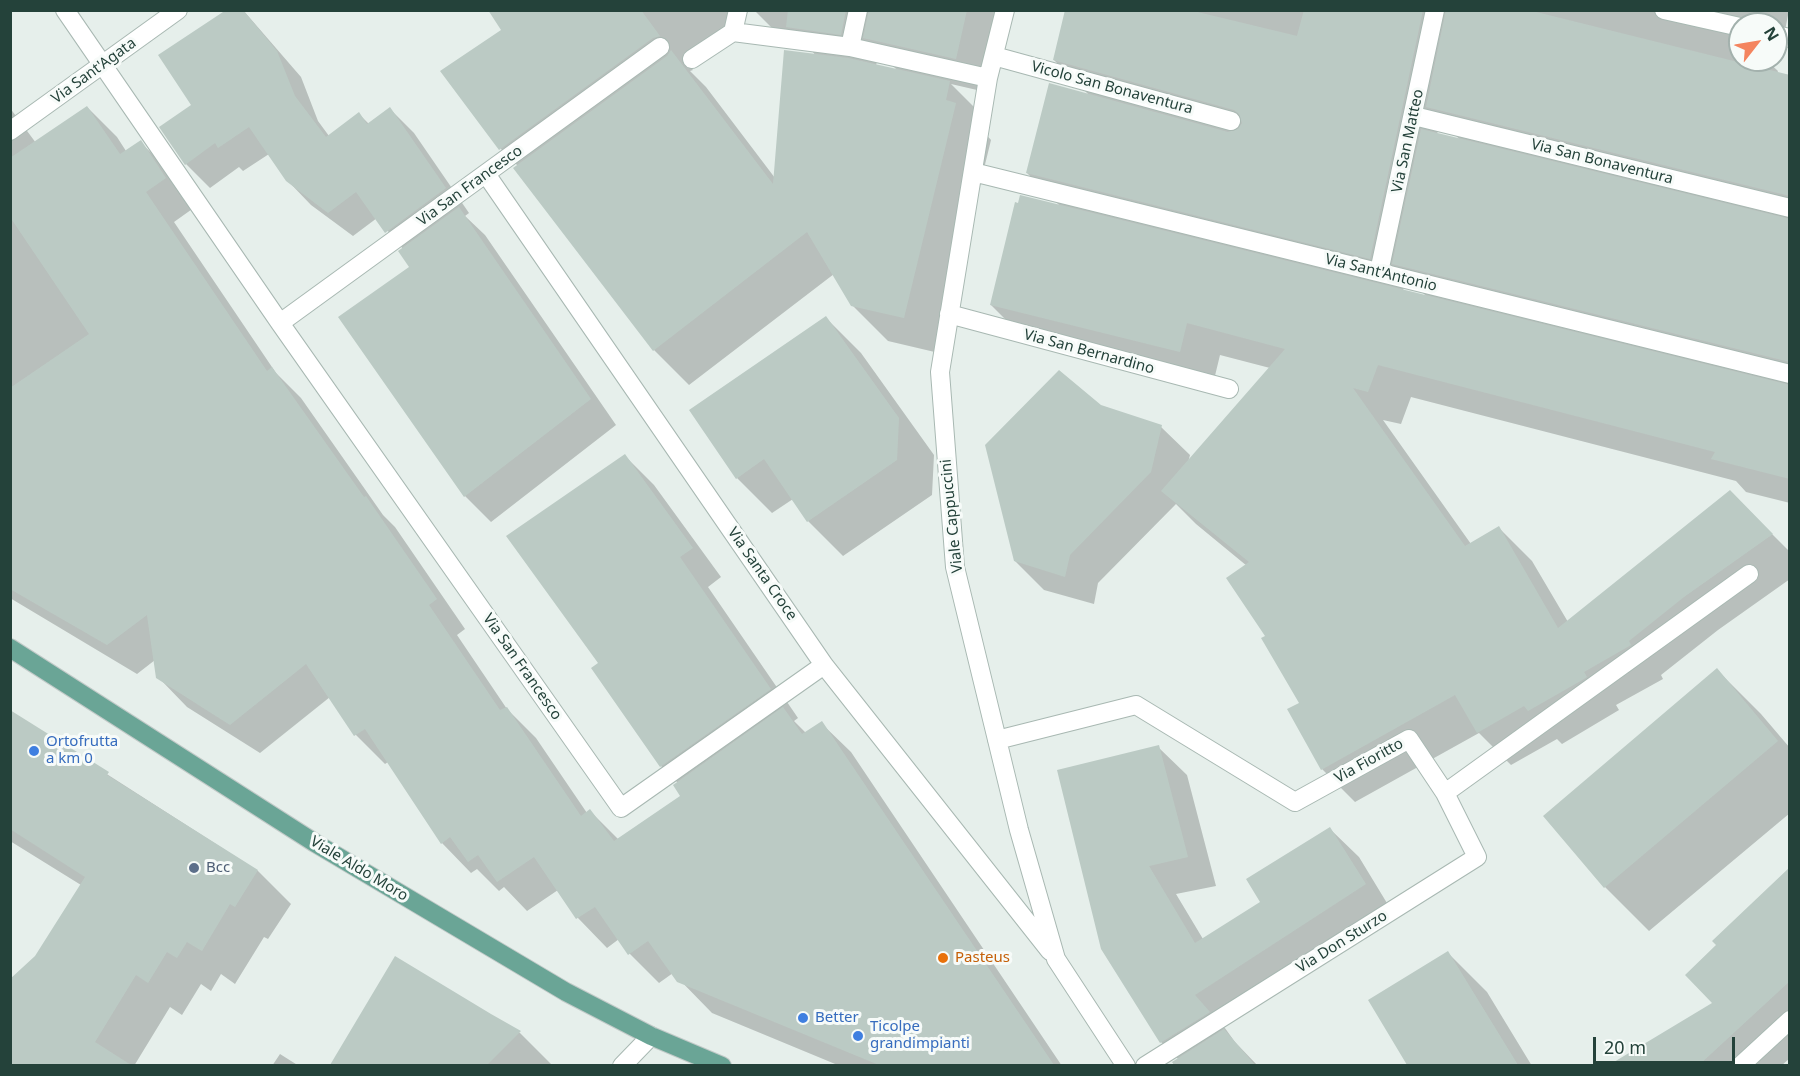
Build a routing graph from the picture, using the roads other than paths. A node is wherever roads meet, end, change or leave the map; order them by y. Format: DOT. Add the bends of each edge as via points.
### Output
graph roads {
  1 [pos="66,10"];
  2 [pos="178,10"];
  3 [pos="738,10"];
  4 [pos="858,10"];
  5 [pos="1005,10"];
  6 [pos="1435,10"];
  7 [pos="1664,10"];
  8 [pos="1728,24"];
  9 [pos="733,32"];
  10 [pos="660,47"];
  11 [pos="850,47"];
  12 [pos="994,56"];
  13 [pos="692,59"];
  14 [pos="103,65"];
  15 [pos="988,78"];
  16 [pos="1414,116"];
  17 [pos="1231,121"];
  18 [pos="10,131"];
  19 [pos="973,172"];
  20 [pos="486,174"];
  21 [pos="1790,208"];
  22 [pos="1379,272"];
  23 [pos="949,314"];
  24 [pos="280,323"];
  25 [pos="1790,374"];
  26 [pos="1229,389"];
  27 [pos="1749,574"];
  28 [pos="10,648"];
  29 [pos="824,665"];
  30 [pos="997,740"];
  31 [pos="1445,793"];
  32 [pos="1056,959"];
  33 [pos="1790,1020"];
  34 [pos="651,1036"];
  35 [pos="622,1065"];
  36 [pos="722,1065"];
  37 [pos="1126,1065"];
  38 [pos="1145,1065"];
  39 [pos="1740,1065"];
  1 -- 14 [label="street, Via San Francesco"];
  2 -- 14 [label="street, Via Sant'Agata"];
  3 -- 9 [label="street"];
  4 -- 11 [label="street"];
  5 -- 12 [label="street, Viale Cappuccini"];
  6 -- 16 [label="street, Via San Matteo"];
  7 -- 8 [label="street"];
  9 -- 11 [label="street"];
  9 -- 13 [label="street"];
  10 -- 20 [label="street, Via San Francesco"];
  11 -- 15 [label="street"];
  12 -- 15 [label="street, Viale Cappuccini"];
  12 -- 17 [label="street, Vicolo San Bonaventura"];
  14 -- 18 [label="street, Via Sant'Agata"];
  14 -- 24 [label="street, Via San Francesco"];
  15 -- 19 [label="street, Viale Cappuccini"];
  16 -- 21 [label="street, Via San Bonaventura"];
  16 -- 22 [label="street, Via San Matteo"];
  19 -- 22 [label="street, Via Sant'Antonio"];
  19 -- 23 [label="street, Viale Cappuccini"];
  20 -- 24 [label="street, Via San Francesco"];
  20 -- 29 [label="street, Via Santa Croce"];
  22 -- 25 [label="street, Via Sant'Antonio"];
  23 -- 26 [label="street, Via San Bernardino"];
  23 -- 30 [label="street, Viale Cappuccini" via="940,372 956,567"];
  24 -- 29 [label="street, Via San Francesco" via="621,808"];
  27 -- 31 [label="street"];
  28 -- 34 [label="main road, Viale Aldo Moro" via="315,843 566,992"];
  29 -- 32 [label="street, Via Santa Croce"];
  30 -- 31 [label="street, Via Fioritto" via="1136,705 1295,802 1409,739"];
  30 -- 32 [label="street, Viale Cappuccini"];
  31 -- 38 [label="street, Via Don Sturzo" via="1477,857"];
  32 -- 37 [label="street, Viale Cappuccini"];
  33 -- 39 [label="street"];
  34 -- 35 [label="street"];
  34 -- 36 [label="main road, Viale Aldo Moro"];
}
